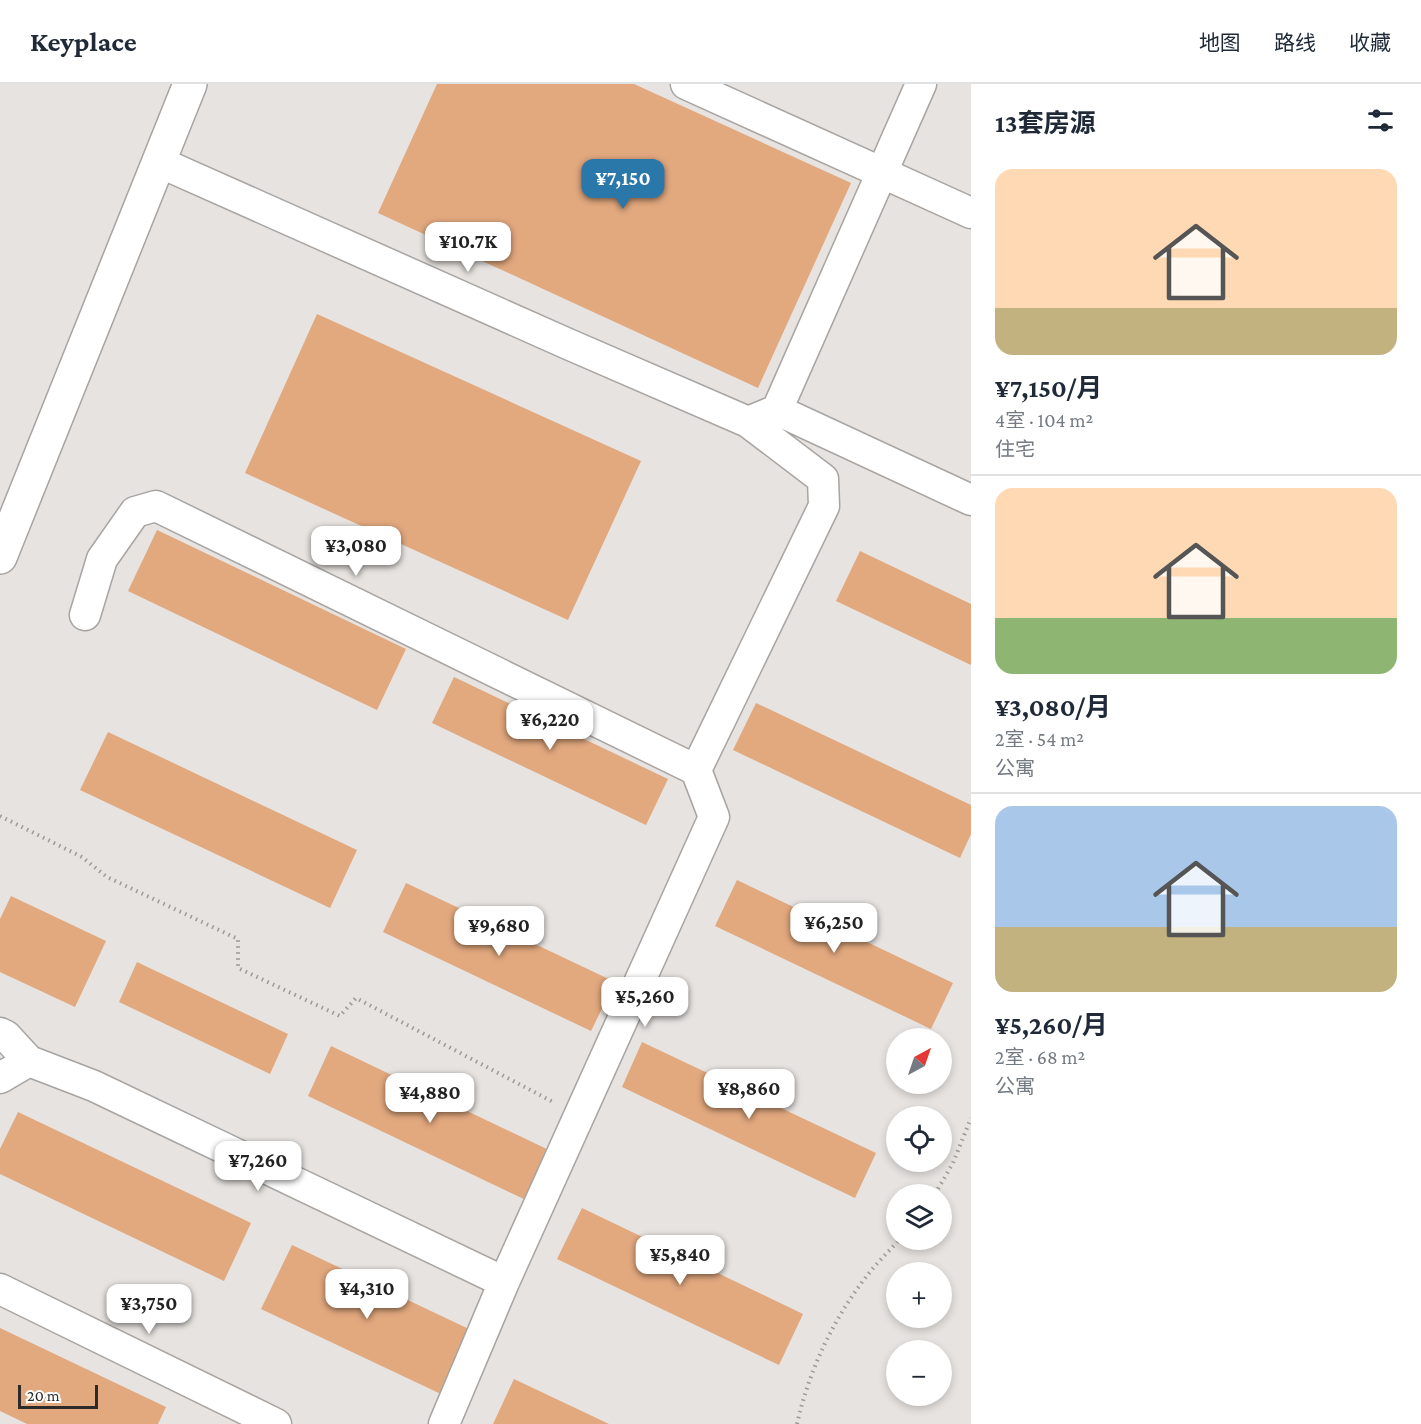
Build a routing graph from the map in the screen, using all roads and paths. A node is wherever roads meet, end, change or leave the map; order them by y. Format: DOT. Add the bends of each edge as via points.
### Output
graph roads {
  1 [pos="190,84"];
  2 [pos="686,84"];
  3 [pos="921,84"];
  4 [pos="159,162"];
  5 [pos="882,172"];
  6 [pos="971,213"];
  7 [pos="777,410"];
  8 [pos="748,422"];
  9 [pos="971,500"];
  10 [pos="9,508"];
  11 [pos="0,557"];
  12 [pos="85,615"];
  13 [pos="696,770"];
  14 [pos="0,816"];
  15 [pos="0,1033"];
  16 [pos="29,1061"];
  17 [pos="0,1078"];
  18 [pos="579,1116"];
  19 [pos="971,1118"];
  20 [pos="941,1184"];
  21 [pos="890,1250"];
  22 [pos="504,1282"];
  23 [pos="0,1289"];
  24 [pos="276,1424"];
  25 [pos="444,1424"];
  26 [pos="797,1424"];
  1 -- 4 [label="street"];
  2 -- 5 [label="street"];
  3 -- 5 [label="street"];
  4 -- 8 [label="street"];
  4 -- 10 [label="street"];
  5 -- 6 [label="street"];
  5 -- 7 [label="street"];
  7 -- 8 [label="street"];
  7 -- 9 [label="street"];
  8 -- 13 [label="street" via="823,479 824,506"];
  10 -- 11 [label="street"];
  12 -- 13 [label="street" via="102,559 135,512 156,506"];
  13 -- 18 [label="street" via="714,817"];
  14 -- 18 [label="path" via="82,857 107,877 238,939 238,968 340,1016 356,998"];
  15 -- 16 [label="street"];
  16 -- 17 [label="street"];
  16 -- 22 [label="street" via="94,1086"];
  18 -- 22 [label="street"];
  19 -- 20 [label="path"];
  21 -- 26 [label="path" via="866,1277 828,1337 813,1369"];
  22 -- 25 [label="street"];
  23 -- 24 [label="street"];
}
